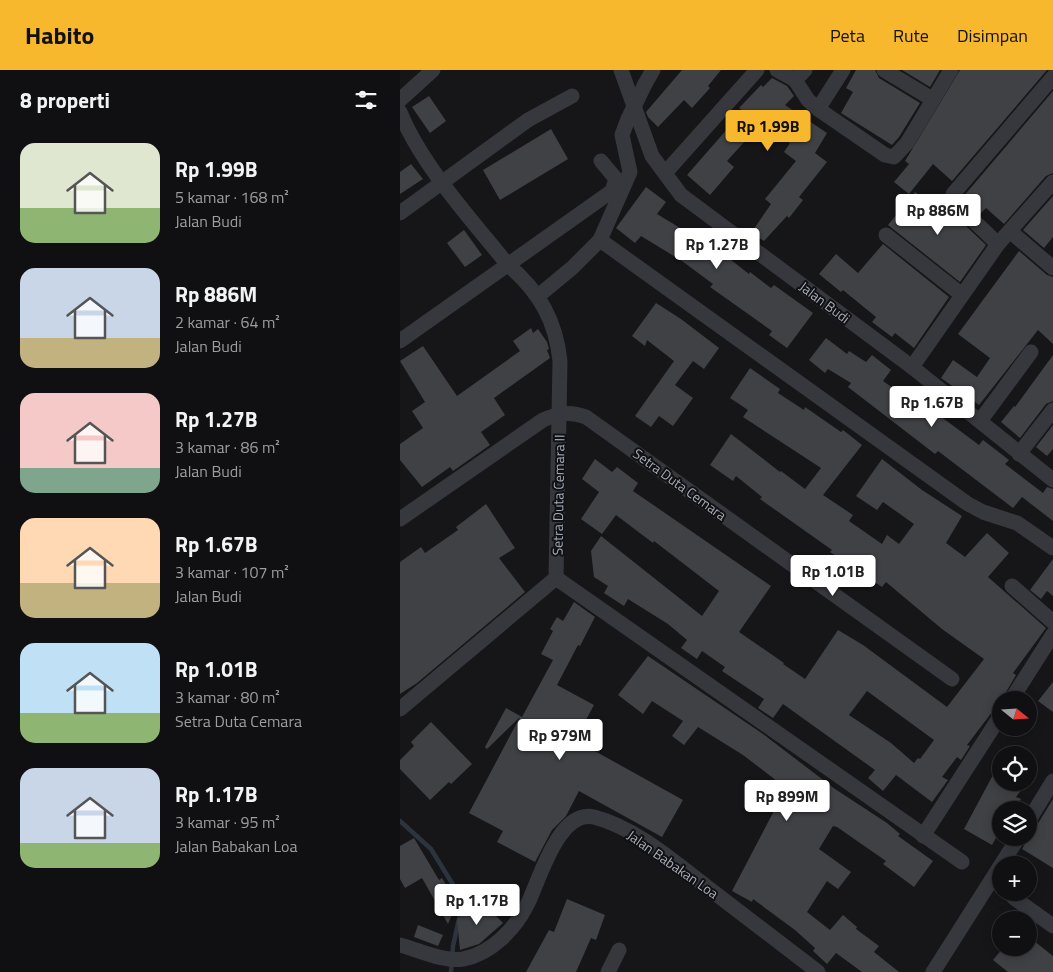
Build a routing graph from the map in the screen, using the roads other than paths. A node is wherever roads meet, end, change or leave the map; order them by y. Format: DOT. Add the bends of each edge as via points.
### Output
graph roads {
  1 [pos="432,70"];
  2 [pos="621,70"];
  3 [pos="653,70"];
  4 [pos="757,70"];
  5 [pos="777,70"];
  6 [pos="843,70"];
  7 [pos="884,70"];
  8 [pos="951,70"];
  9 [pos="800,75"];
  10 [pos="1053,77"];
  11 [pos="572,96"];
  12 [pos="932,99"];
  13 [pos="400,100"];
  14 [pos="818,109"];
  15 [pos="400,112"];
  16 [pos="601,161"];
  17 [pos="666,172"];
  18 [pos="441,181"];
  19 [pos="1053,182"];
  20 [pos="400,213"];
  21 [pos="1011,232"];
  22 [pos="886,235"];
  23 [pos="600,240"];
  24 [pos="998,244"];
  25 [pos="508,265"];
  26 [pos="1053,268"];
  27 [pos="962,295"];
  28 [pos="538,296"];
  29 [pos="400,341"];
  30 [pos="1031,352"];
  31 [pos="912,367"];
  32 [pos="1053,410"];
  33 [pos="560,412"];
  34 [pos="980,422"];
  35 [pos="1020,454"];
  36 [pos="1053,480"];
  37 [pos="400,519"];
  38 [pos="1053,548"];
  39 [pos="556,578"];
  40 [pos="1012,586"];
  41 [pos="1053,622"];
  42 [pos="1053,634"];
  43 [pos="952,679"];
  44 [pos="1017,691"];
  45 [pos="400,709"];
  46 [pos="992,729"];
  47 [pos="1053,782"];
  48 [pos="1037,807"];
  49 [pos="923,836"];
  50 [pos="1013,846"];
  51 [pos="962,862"];
  52 [pos="1018,901"];
  53 [pos="1053,926"];
  54 [pos="400,945"];
  55 [pos="620,950"];
  56 [pos="608,972"];
  57 [pos="818,972"];
  58 [pos="933,972"];
  1 -- 13 [label="street"];
  2 -- 17 [label="street, Jalan Budi" via="652,156"];
  3 -- 23 [label="street, bridge" via="622,135 630,172"];
  4 -- 17 [label="street"];
  5 -- 9 [label="street"];
  6 -- 14 [label="street"];
  7 -- 12 [label="street"];
  8 -- 12 [label="street"];
  9 -- 14 [label="street" via="808,100"];
  10 -- 24 [label="street" via="953,194 954,202"];
  11 -- 18 [label="street" via="528,120"];
  12 -- 14 [label="street" via="907,143 894,157 885,155"];
  15 -- 18 [label="street, Setra Duta Cemara II"];
  16 -- 25 [label="street" via="616,179 612,191"];
  17 -- 31 [label="street, Jalan Budi" via="681,195"];
  18 -- 20 [label="street"];
  18 -- 25 [label="street, Setra Duta Cemara II"];
  19 -- 21 [label="street"];
  21 -- 24 [label="street"];
  21 -- 26 [label="street"];
  22 -- 27 [label="street"];
  23 -- 28 [label="street"];
  23 -- 38 [label="street" via="968,504 1017,523"];
  24 -- 27 [label="street"];
  25 -- 28 [label="street, Setra Duta Cemara II"];
  25 -- 29 [label="street"];
  27 -- 31 [label="street"];
  28 -- 33 [label="street, Setra Duta Cemara II" via="558,336"];
  30 -- 34 [label="street"];
  31 -- 34 [label="street, Jalan Budi"];
  32 -- 35 [label="street"];
  33 -- 37 [label="street" via="543,420"];
  33 -- 39 [label="street, Setra Duta Cemara II"];
  33 -- 43 [label="street, Setra Duta Cemara" via="586,417"];
  34 -- 35 [label="street, Jalan Budi"];
  35 -- 36 [label="street, Jalan Budi"];
  39 -- 45 [label="street"];
  39 -- 49 [label="street"];
  40 -- 41 [label="street"];
  42 -- 44 [label="street"];
  46 -- 49 [label="street"];
  47 -- 48 [label="street"];
  49 -- 51 [label="street"];
  50 -- 58 [label="street"];
  52 -- 53 [label="street"];
  54 -- 57 [label="street, Jalan Babakan Loa" via="452,959 486,950 503,938 527,905 562,833 577,820 594,817 627,831 665,855"];
  55 -- 56 [label="street"];
}
